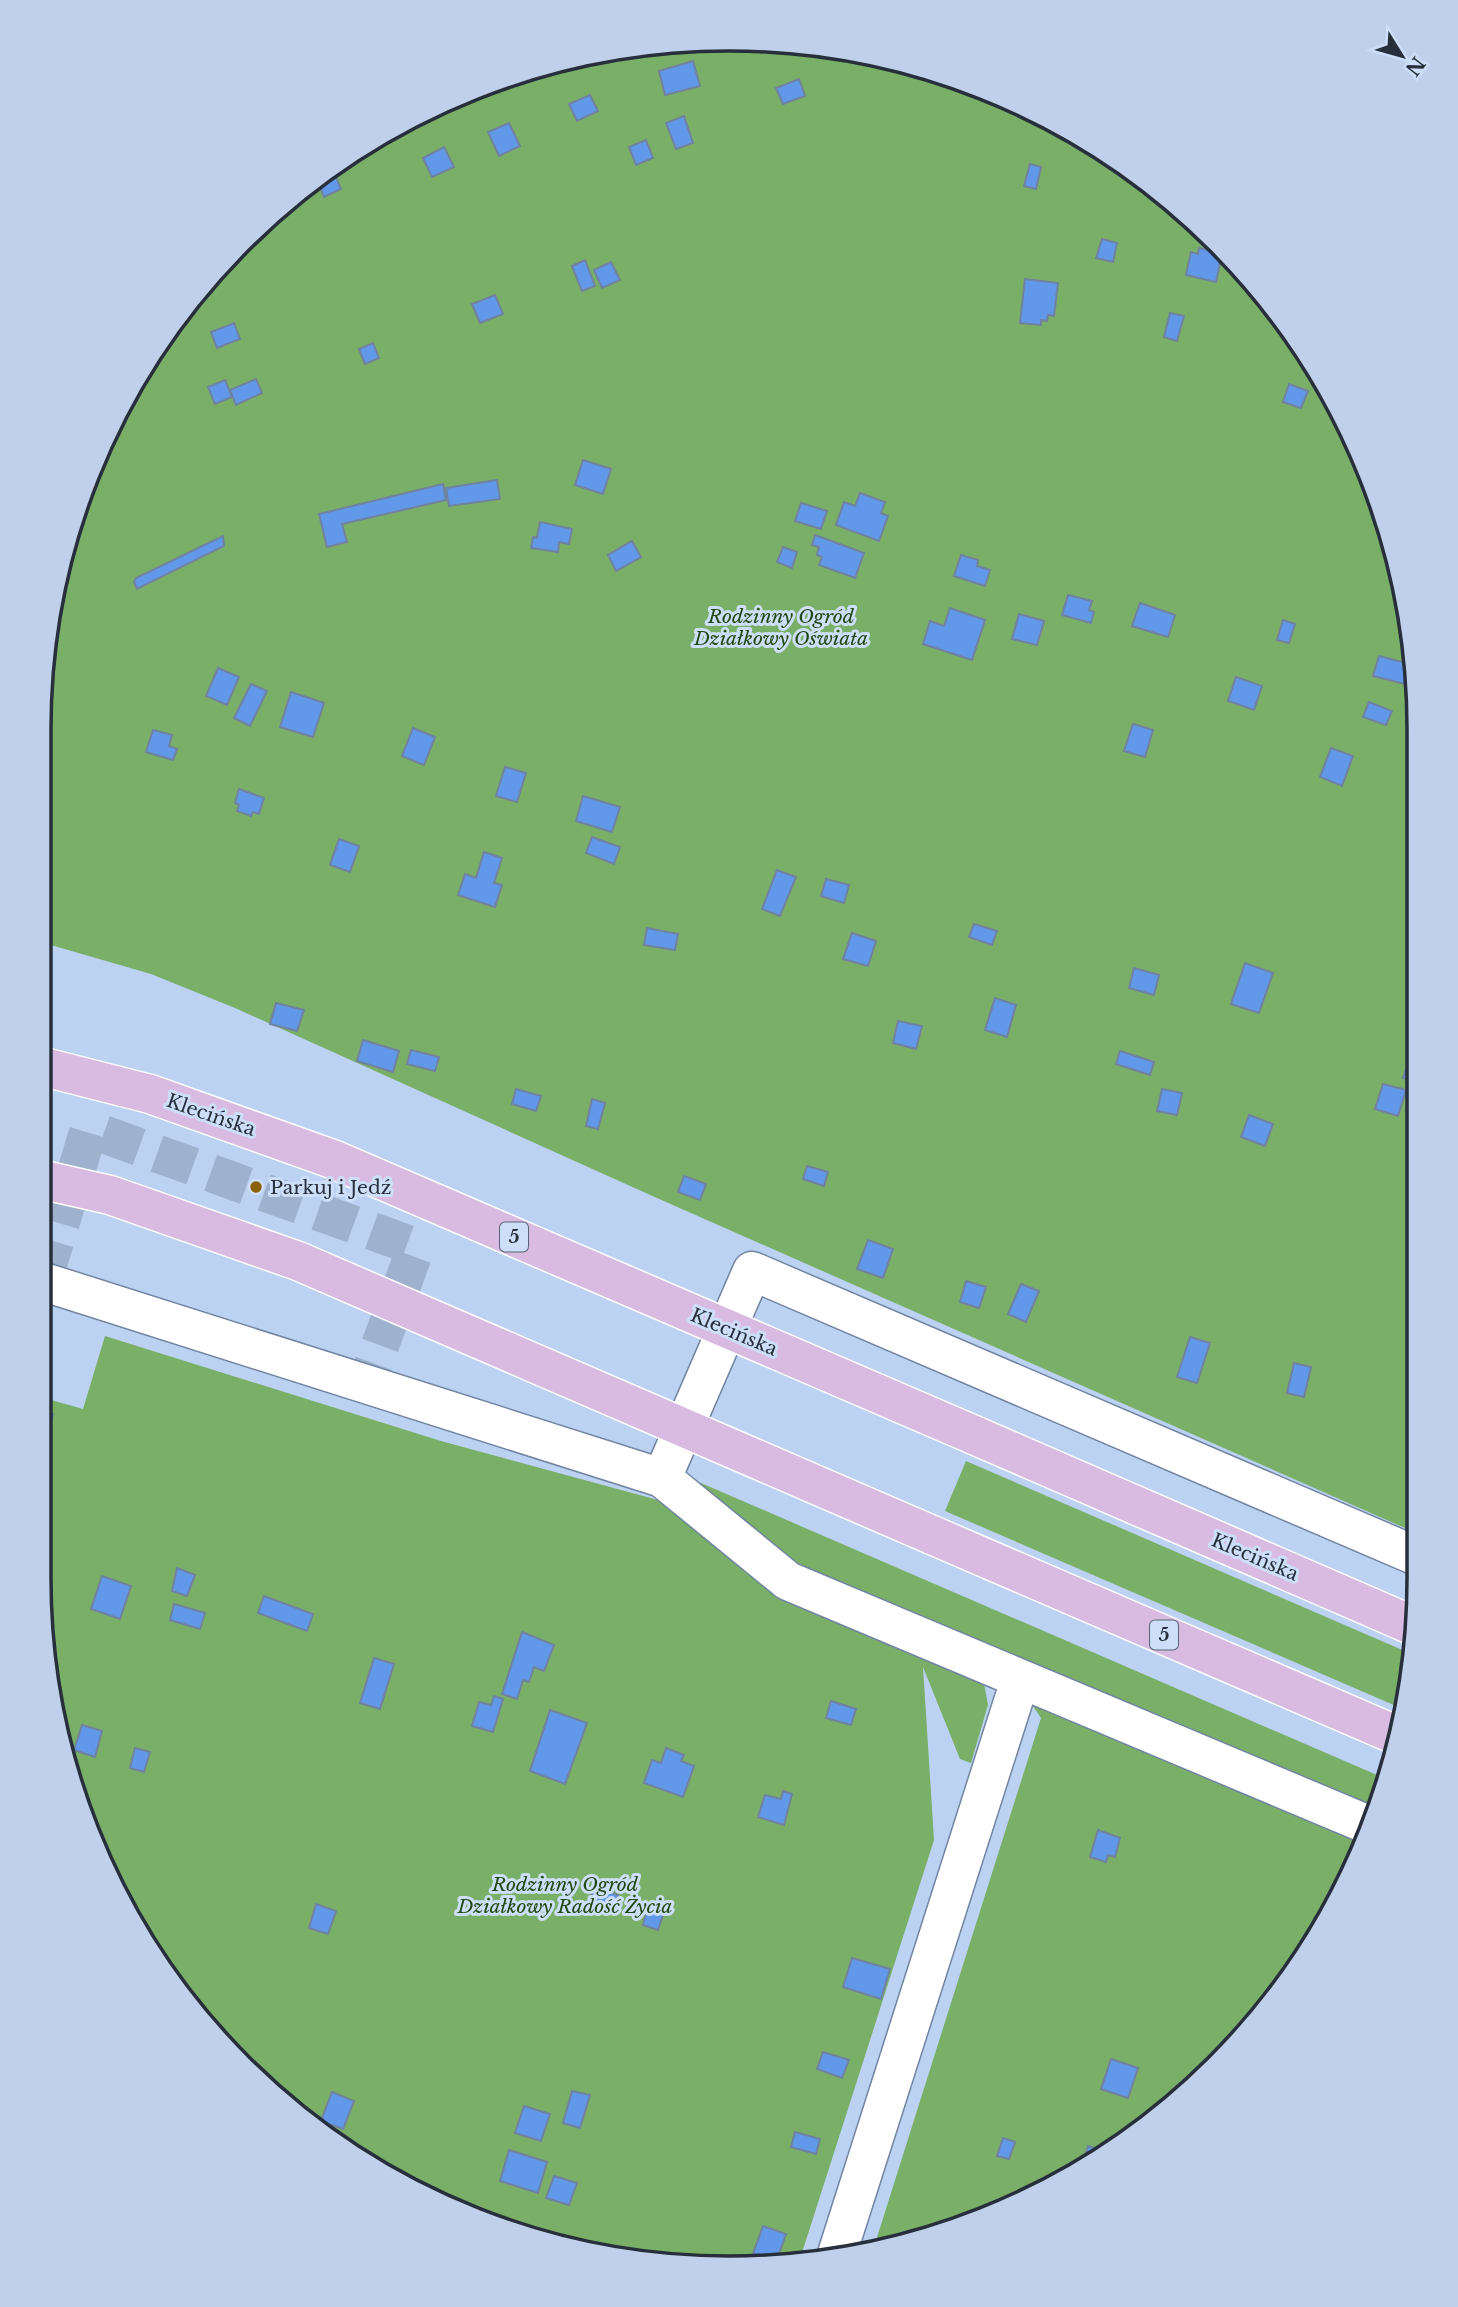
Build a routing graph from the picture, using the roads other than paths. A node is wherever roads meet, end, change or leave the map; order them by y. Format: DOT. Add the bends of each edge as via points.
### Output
graph roads {
  1 [pos="51,1069"];
  2 [pos="51,1182"];
  3 [pos="51,1284"];
  4 [pos="662,1478"];
  5 [pos="1407,1552"];
  6 [pos="1406,1623"];
  7 [pos="1020,1681"];
  8 [pos="1389,1732"];
  9 [pos="1362,1822"];
  10 [pos="839,2247"];
  1 -- 6 [label="main road, Klecińska / 5, bridge" via="150,1094 335,1160"];
  2 -- 8 [label="main road, 5, bridge" via="110,1195 298,1261"];
  3 -- 4 [label="street"];
  4 -- 5 [label="street" via="752,1271"];
  4 -- 7 [label="street" via="788,1581"];
  7 -- 9 [label="street"];
  7 -- 10 [label="street"];
}
